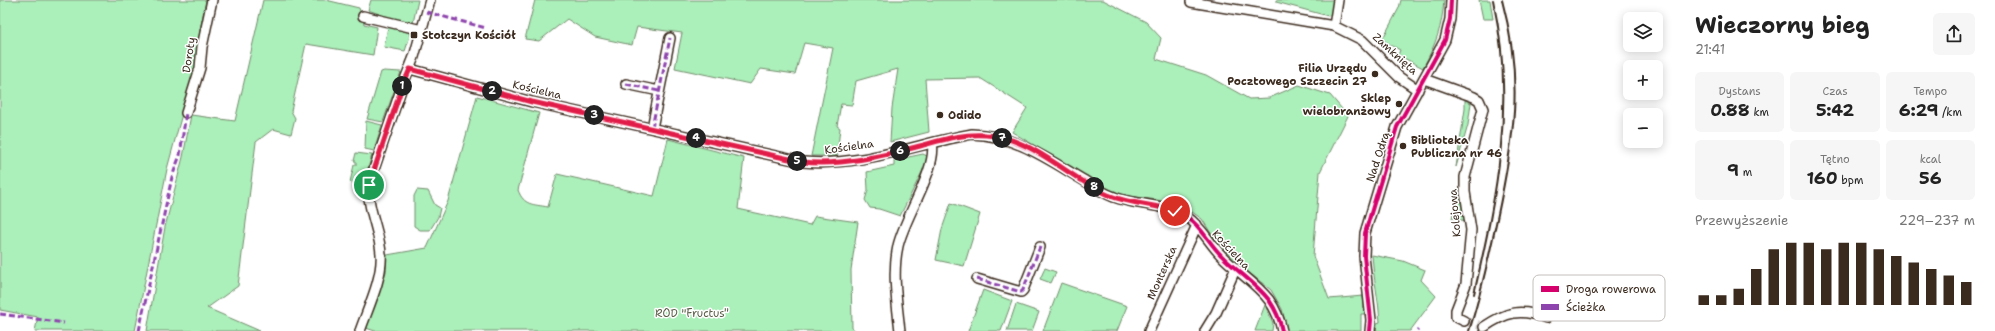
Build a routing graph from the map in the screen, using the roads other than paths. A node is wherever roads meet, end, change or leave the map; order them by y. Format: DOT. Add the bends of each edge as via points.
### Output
graph roads {
  1 [pos="212,0"];
  2 [pos="430,0"];
  3 [pos="1338,0"];
  4 [pos="1451,0"];
  5 [pos="1191,2"];
  6 [pos="363,16"];
  7 [pos="1334,26"];
  8 [pos="422,30"];
  9 [pos="670,38"];
  10 [pos="410,69"];
  11 [pos="1424,79"];
  12 [pos="626,84"];
  13 [pos="1418,90"];
  14 [pos="659,91"];
  15 [pos="186,113"];
  16 [pos="652,128"];
  17 [pos="932,143"];
  18 [pos="1197,226"];
  19 [pos="1040,247"];
  20 [pos="1235,270"];
  21 [pos="977,279"];
  22 [pos="1533,314"];
  23 [pos="1464,322"];
  24 [pos="1485,328"];
  25 [pos="360,331"];
  26 [pos="900,331"];
  27 [pos="1149,331"];
  28 [pos="1205,331"];
  29 [pos="1282,331"];
  30 [pos="1370,331"];
  1 -- 15 [label="street, Doroty" via="200,68"];
  2 -- 8 [label="street"];
  3 -- 7 [label="street"];
  4 -- 11 [label="street, Nad Odrą" via="1448,31"];
  5 -- 7 [label="street, Zamknięta"];
  6 -- 8 [label="street"];
  7 -- 13 [label="street, Zamknięta" via="1362,40 1399,77"];
  8 -- 10 [label="street"];
  9 -- 14 [label="street"];
  10 -- 16 [label="street, Kościelna" via="532,102"];
  10 -- 25 [label="street" via="369,185 369,197 382,260"];
  11 -- 13 [label="street, Nad Odrą"];
  11 -- 23 [label="street, Kolejowa" via="1474,97 1479,100 1483,109 1464,179 1471,230 1464,290 1455,311 1456,317"];
  12 -- 14 [label="street"];
  13 -- 30 [label="street, Nad Odrą" via="1397,127 1365,232 1364,256"];
  14 -- 16 [label="street"];
  16 -- 17 [label="street, Kościelna" via="786,159 822,164"];
  17 -- 18 [label="street, Kościelna" via="972,134 1005,138 1028,148 1106,194 1121,200 1175,211 1186,216"];
  17 -- 26 [label="street" via="933,154 929,168 904,224 897,251 896,282"];
  18 -- 20 [label="street, Kościelna"];
  18 -- 27 [label="street, Monterska"];
  19 -- 21 [label="street" via="1021,292"];
  20 -- 28 [label="street, Kościelna"];
  20 -- 29 [label="street, Kościelna" via="1269,300 1278,316"];
  22 -- 24 [label="street" via="1510,313"];
}
